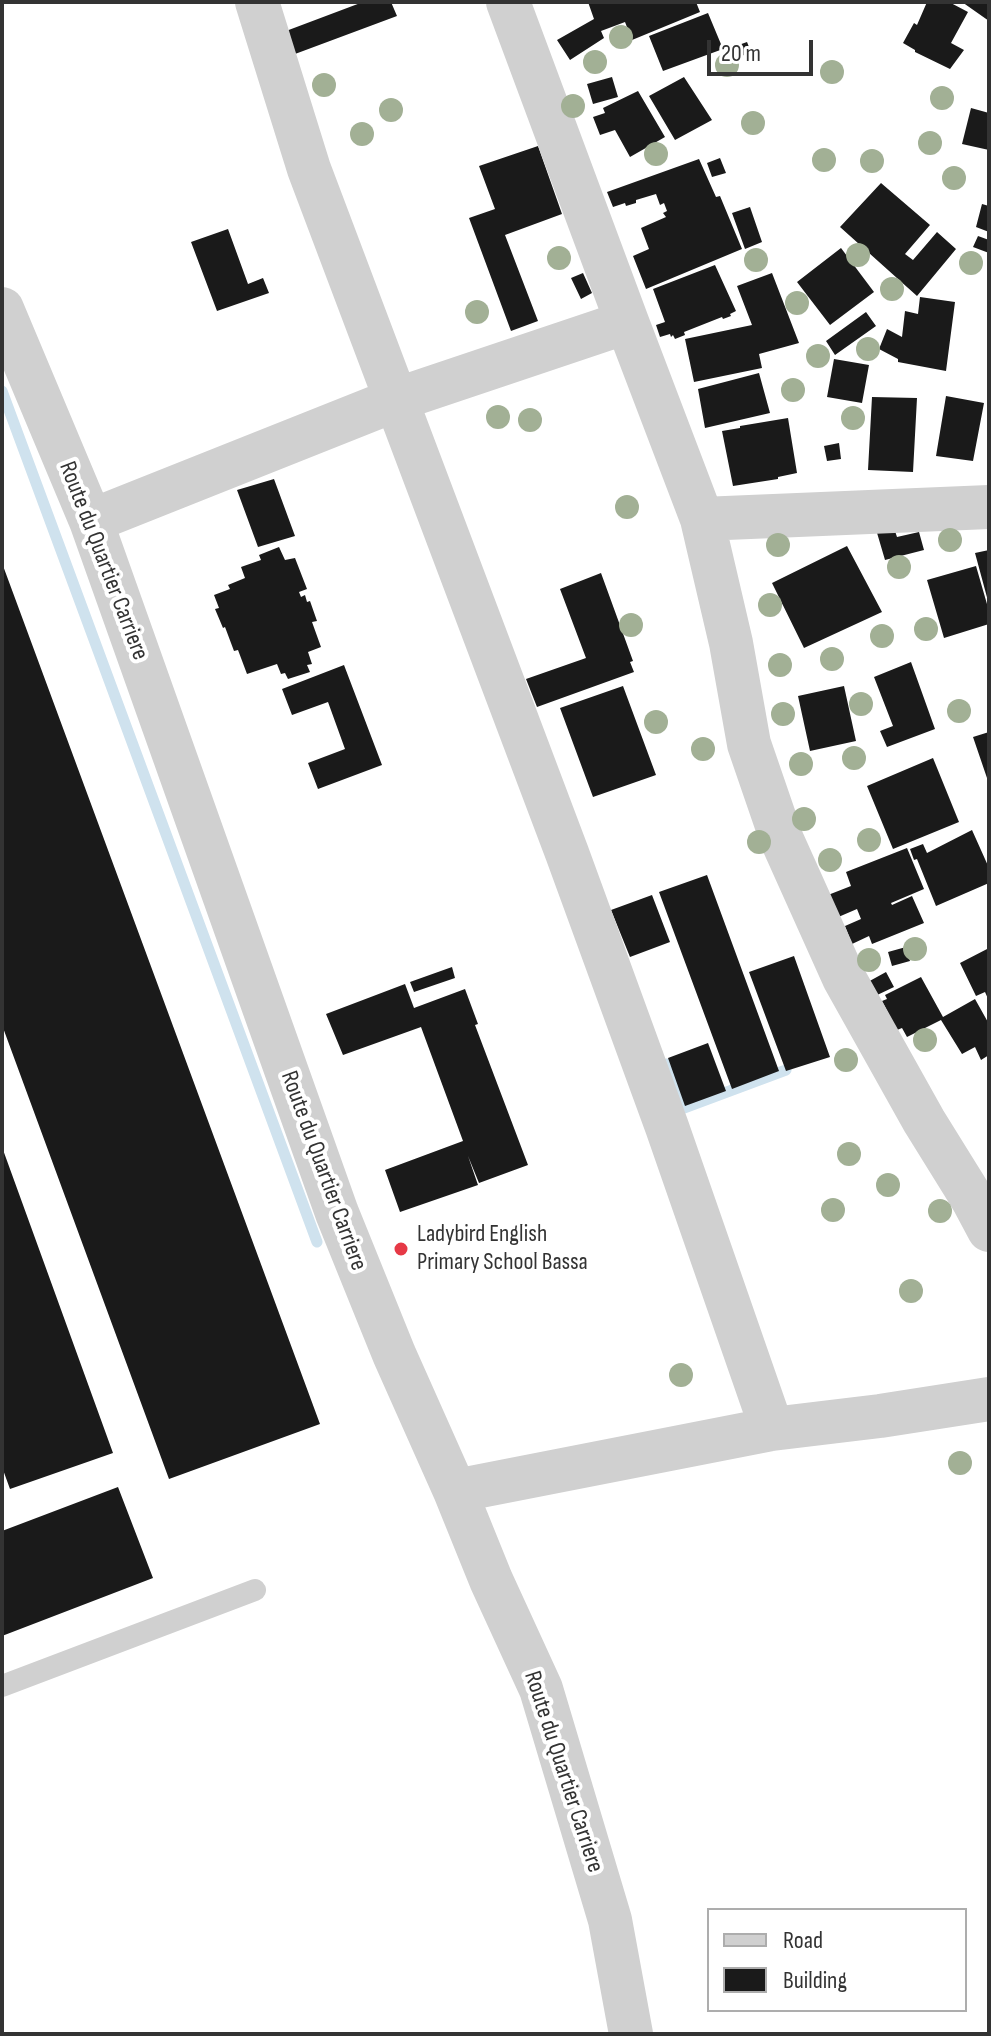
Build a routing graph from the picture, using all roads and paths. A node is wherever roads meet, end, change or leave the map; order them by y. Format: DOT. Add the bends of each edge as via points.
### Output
graph roads {
  1 [pos="257,2"];
  2 [pos="508,2"];
  3 [pos="2,309"];
  4 [pos="627,322"];
  5 [pos="395,400"];
  6 [pos="989,507"];
  7 [pos="702,519"];
  8 [pos="91,521"];
  9 [pos="989,1230"];
  10 [pos="989,1399"];
  11 [pos="772,1429"];
  12 [pos="455,1491"];
  13 [pos="255,1590"];
  14 [pos="2,1686"];
  15 [pos="631,2034"];
  1 -- 5 [label="street" via="309,169"];
  2 -- 4 [label="street"];
  3 -- 8 [label="street, Route du Quartier Carriere"];
  4 -- 5 [label="street"];
  4 -- 7 [label="street"];
  5 -- 8 [label="street"];
  5 -- 11 [label="street" via="583,896"];
  6 -- 7 [label="street"];
  7 -- 9 [label="street" via="749,744 782,840 844,978"];
  8 -- 12 [label="street, Route du Quartier Carriere" via="337,1213"];
  10 -- 11 [label="street"];
  11 -- 12 [label="street"];
  12 -- 15 [label="street, Route du Quartier Carriere" via="541,1689 610,1920"];
  13 -- 14 [label="lane"];
}
